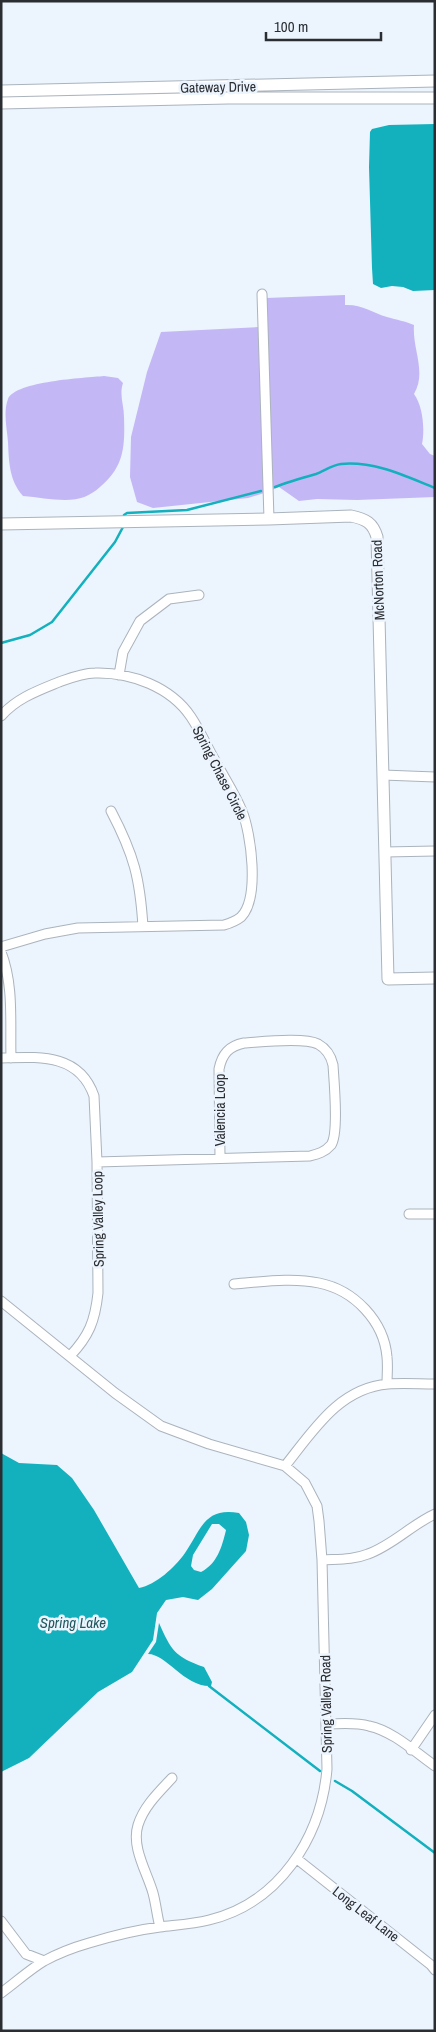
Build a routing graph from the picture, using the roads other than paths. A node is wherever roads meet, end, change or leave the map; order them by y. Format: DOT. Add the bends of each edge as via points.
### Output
graph roads {
  1 [pos="430,82"];
  2 [pos="1,91"];
  3 [pos="430,98"];
  4 [pos="1,103"];
  5 [pos="262,294"];
  6 [pos="269,519"];
  7 [pos="1,524"];
  8 [pos="199,595"];
  9 [pos="119,674"];
  10 [pos="1,716"];
  11 [pos="383,774"];
  12 [pos="435,777"];
  13 [pos="111,811"];
  14 [pos="435,851"];
  15 [pos="385,852"];
  16 [pos="143,927"];
  17 [pos="1,947"];
  18 [pos="1,952"];
  19 [pos="435,978"];
  20 [pos="6,1058"];
  21 [pos="220,1158"];
  22 [pos="97,1162"];
  23 [pos="409,1214"];
  24 [pos="435,1214"];
  25 [pos="234,1284"];
  26 [pos="1,1301"];
  27 [pos="70,1356"];
  28 [pos="387,1384"];
  29 [pos="435,1384"];
  30 [pos="285,1466"];
  31 [pos="435,1514"];
  32 [pos="322,1560"];
  33 [pos="435,1715"];
  34 [pos="326,1724"];
  35 [pos="411,1750"];
  36 [pos="435,1766"];
  37 [pos="172,1778"];
  38 [pos="297,1859"];
  39 [pos="1,1921"];
  40 [pos="160,1927"];
  41 [pos="44,1961"];
  42 [pos="435,1970"];
  43 [pos="1,1994"];
  1 -- 2 [label="street, Gateway Drive"];
  1 -- 3 [label="street"];
  3 -- 4 [label="street, Gateway Drive"];
  5 -- 6 [label="street"];
  6 -- 7 [label="street, McNorton Road"];
  6 -- 11 [label="street, McNorton Road" via="351,516 364,519 375,529 378,538"];
  8 -- 9 [label="street" via="168,599 140,621 123,652"];
  9 -- 10 [label="street, Spring Chase Circle" via="95,672 72,677 27,695"];
  9 -- 16 [label="street, Spring Chase Circle" via="144,680 166,693 190,716 241,809 251,843 251,894 242,916 224,925"];
  11 -- 12 [label="street"];
  11 -- 15 [label="street, McNorton Road"];
  13 -- 16 [label="street" via="135,865 141,890"];
  14 -- 15 [label="street"];
  15 -- 19 [label="street, McNorton Road" via="388,978"];
  16 -- 17 [label="street, Spring Chase Circle" via="78,928"];
  18 -- 20 [label="street" via="10,997"];
  20 -- 22 [label="street, Spring Valley Loop" via="58,1060 84,1077 94,1096"];
  21 -- 21 [label="street, Valencia Loop" via="310,1156 323,1152 332,1144 335,1132 333,1065 324,1048 306,1041 244,1042 227,1050 219,1069"];
  21 -- 22 [label="street, Valencia Loop"];
  22 -- 27 [label="street, Spring Valley Loop" via="96,1312 90,1330"];
  23 -- 24 [label="street"];
  25 -- 28 [label="street" via="318,1282 349,1296 370,1315 379,1330 387,1357"];
  26 -- 27 [label="street"];
  27 -- 30 [label="street, Spring Valley Road" via="161,1426"];
  28 -- 29 [label="street"];
  28 -- 30 [label="street" via="359,1392 326,1414"];
  30 -- 32 [label="street, Spring Valley Road" via="305,1483 317,1506"];
  31 -- 32 [label="street" via="368,1554 351,1559"];
  32 -- 34 [label="street, Spring Valley Road"];
  33 -- 35 [label="street"];
  34 -- 35 [label="street" via="370,1726 389,1734"];
  34 -- 38 [label="street, Spring Valley Road" via="325,1791 309,1839"];
  35 -- 36 [label="street"];
  37 -- 40 [label="street" via="144,1812 136,1838"];
  38 -- 40 [label="street, Spring Valley Road" via="264,1893 229,1913 189,1924"];
  38 -- 42 [label="street, Long Leaf Lane"];
  39 -- 41 [label="street" via="26,1954"];
  40 -- 41 [label="street, Spring Valley Road" via="88,1943"];
  41 -- 43 [label="street, Spring Valley Road"];
}
